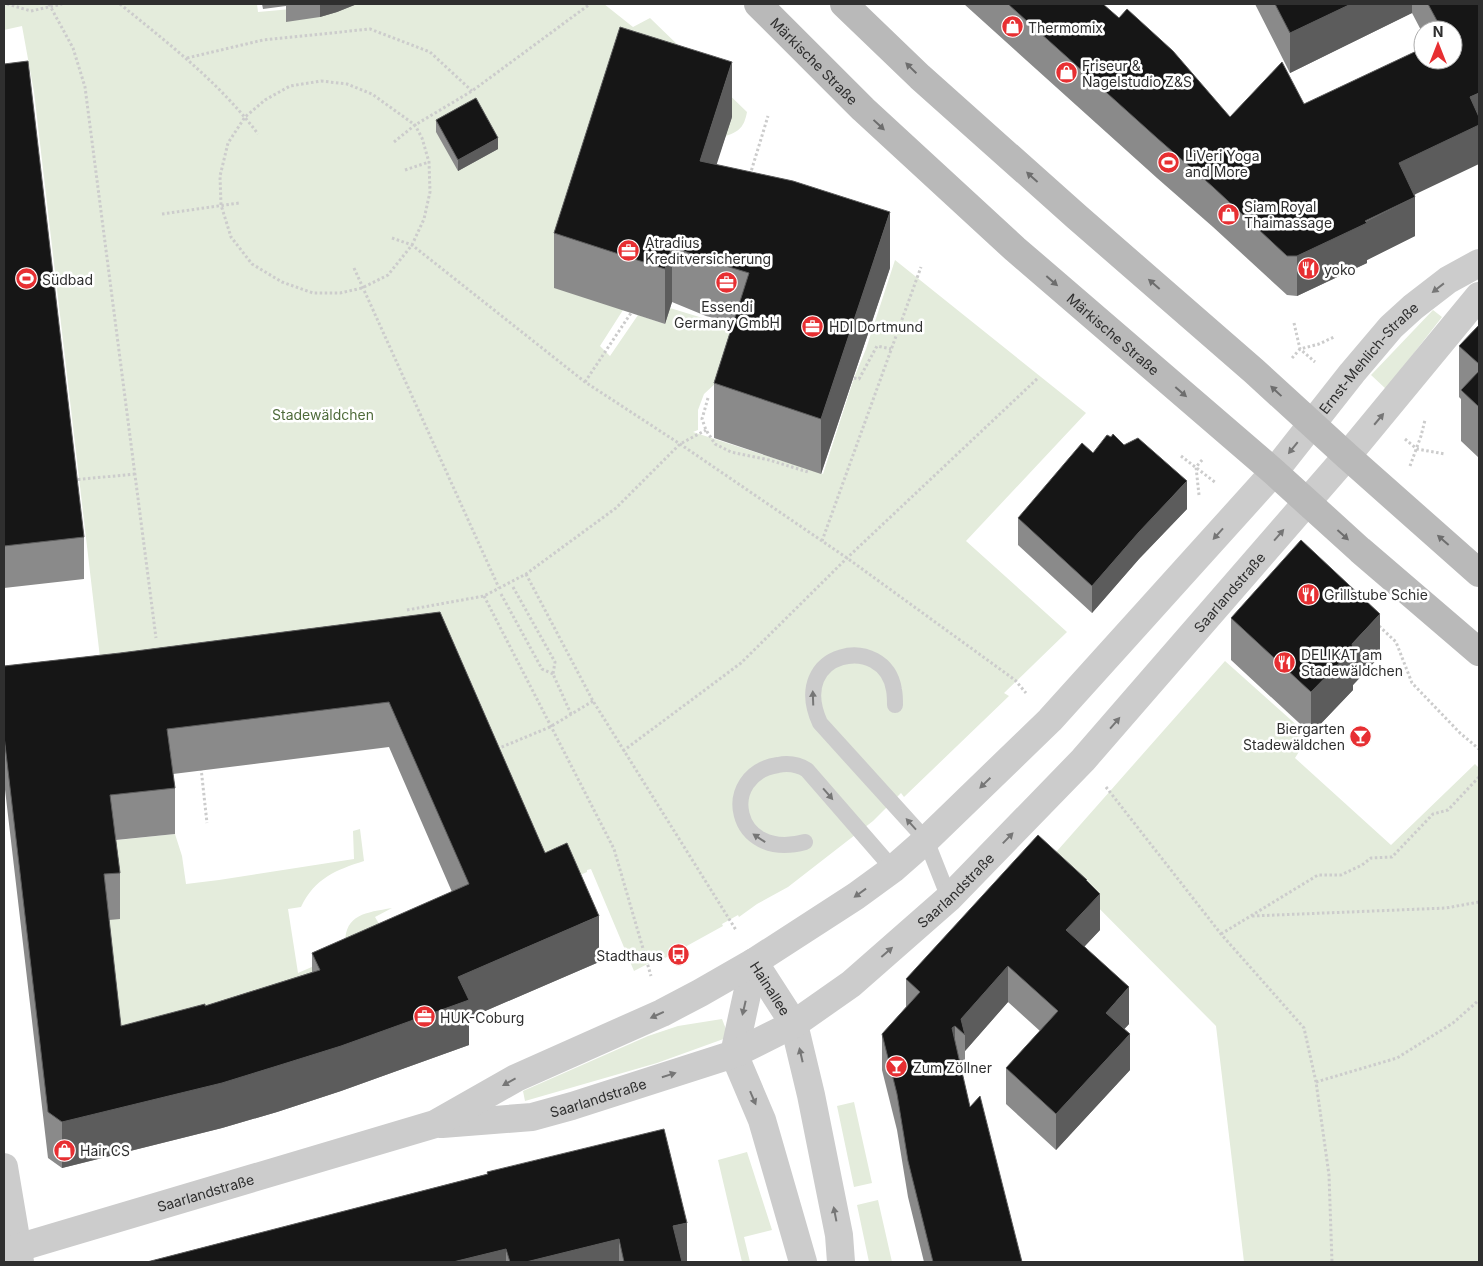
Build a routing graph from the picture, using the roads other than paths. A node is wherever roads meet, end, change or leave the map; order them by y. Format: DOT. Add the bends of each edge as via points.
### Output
graph roads {
  1 [pos="758,4"];
  2 [pos="844,4"];
  3 [pos="1479,263"];
  4 [pos="1479,296"];
  5 [pos="1312,424"];
  6 [pos="1347,456"];
  7 [pos="1274,472"];
  8 [pos="1307,502"];
  9 [pos="1479,573"];
  10 [pos="1479,652"];
  11 [pos="895,705"];
  12 [pos="926,840"];
  13 [pos="805,842"];
  14 [pos="893,868"];
  15 [pos="950,898"];
  16 [pos="754,962"];
  17 [pos="794,1024"];
  18 [pos="734,1054"];
  19 [pos="435,1124"];
  20 [pos="4,1167"];
  21 [pos="14,1254"];
  22 [pos="803,1262"];
  23 [pos="841,1262"];
  1 -- 7 [label="main road, Märkische Straße, one-way" via="863,110 1014,249"];
  5 -- 2 [label="main road, one-way" via="927,83"];
  3 -- 5 [label="street, Ernst-Mehlich-Straße, one-way" via="1448,280 1391,327"];
  6 -- 4 [label="street, one-way"];
  5 -- 6 [label="main road"];
  5 -- 7 [label="street, Ernst-Mehlich-Straße, one-way"];
  6 -- 8 [label="street, Saarlandstraße"];
  9 -- 6 [label="main road, one-way"];
  7 -- 8 [label="main road, Märkische Straße"];
  7 -- 12 [label="street, Saarlandstraße, one-way" via="1050,720"];
  8 -- 10 [label="main road, Märkische Straße, one-way"];
  15 -- 8 [label="street, Saarlandstraße, one-way" via="1082,760"];
  12 -- 11 [label="lane, one-way" via="820,723 813,707 813,686 830,663 859,655 873,660 886,672 894,689"];
  12 -- 14 [label="street, Saarlandstraße"];
  12 -- 15 [label="lane"];
  13 -- 14 [label="lane, one-way" via="792,846 768,844 745,825 742,792 760,770 785,764 807,770"];
  14 -- 16 [label="street, Saarlandstraße, one-way"];
  17 -- 15 [label="street, Saarlandstraße, one-way" via="851,984"];
  16 -- 17 [label="street, Hainallee"];
  16 -- 18 [label="street, Hainallee, one-way"];
  16 -- 19 [label="street, Saarlandstraße, one-way" via="662,1012 516,1078"];
  17 -- 18 [label="street, Saarlandstraße"];
  23 -- 17 [label="street, Hainallee, one-way" via="839,1235"];
  19 -- 18 [label="street, Saarlandstraße, one-way" via="532,1118"];
  18 -- 22 [label="street, one-way" via="762,1120"];
  19 -- 21 [label="street, Saarlandstraße"];
  20 -- 21 [label="street"];
}
